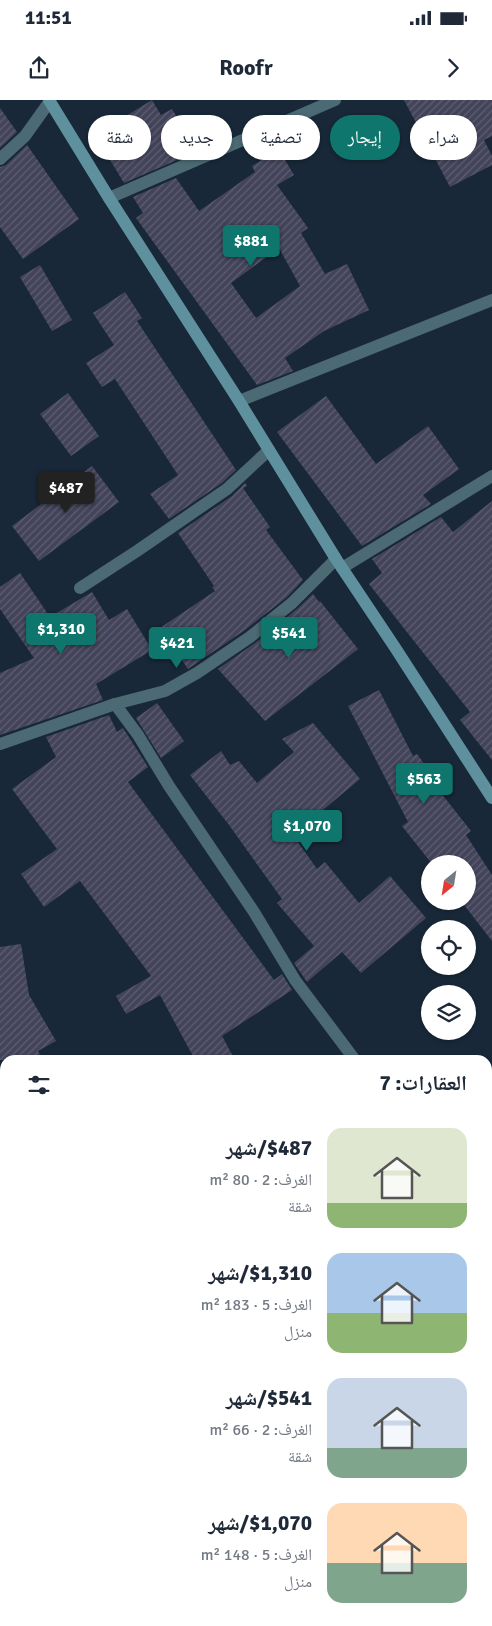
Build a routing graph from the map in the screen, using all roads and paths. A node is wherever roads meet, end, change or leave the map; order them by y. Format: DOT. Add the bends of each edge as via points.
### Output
graph roads {
  1 [pos="335,100"];
  2 [pos="49,101"];
  3 [pos="0,159"];
  4 [pos="109,198"];
  5 [pos="492,300"];
  6 [pos="239,401"];
  7 [pos="269,450"];
  8 [pos="492,476"];
  9 [pos="339,563"];
  10 [pos="80,588"];
  11 [pos="115,704"];
  12 [pos="0,744"];
  13 [pos="492,798"];
  14 [pos="351,1055"];
  1 -- 4 [label="street"];
  2 -- 3 [label="street" via="26,136"];
  2 -- 4 [label="main road"];
  4 -- 6 [label="main road"];
  5 -- 6 [label="street"];
  6 -- 7 [label="main road"];
  7 -- 9 [label="main road"];
  7 -- 10 [label="street" via="227,488"];
  8 -- 9 [label="street"];
  9 -- 11 [label="street" via="250,637 197,674 165,691"];
  9 -- 13 [label="main road"];
  11 -- 12 [label="street"];
  11 -- 14 [label="street" via="254,912 294,980"];
}
